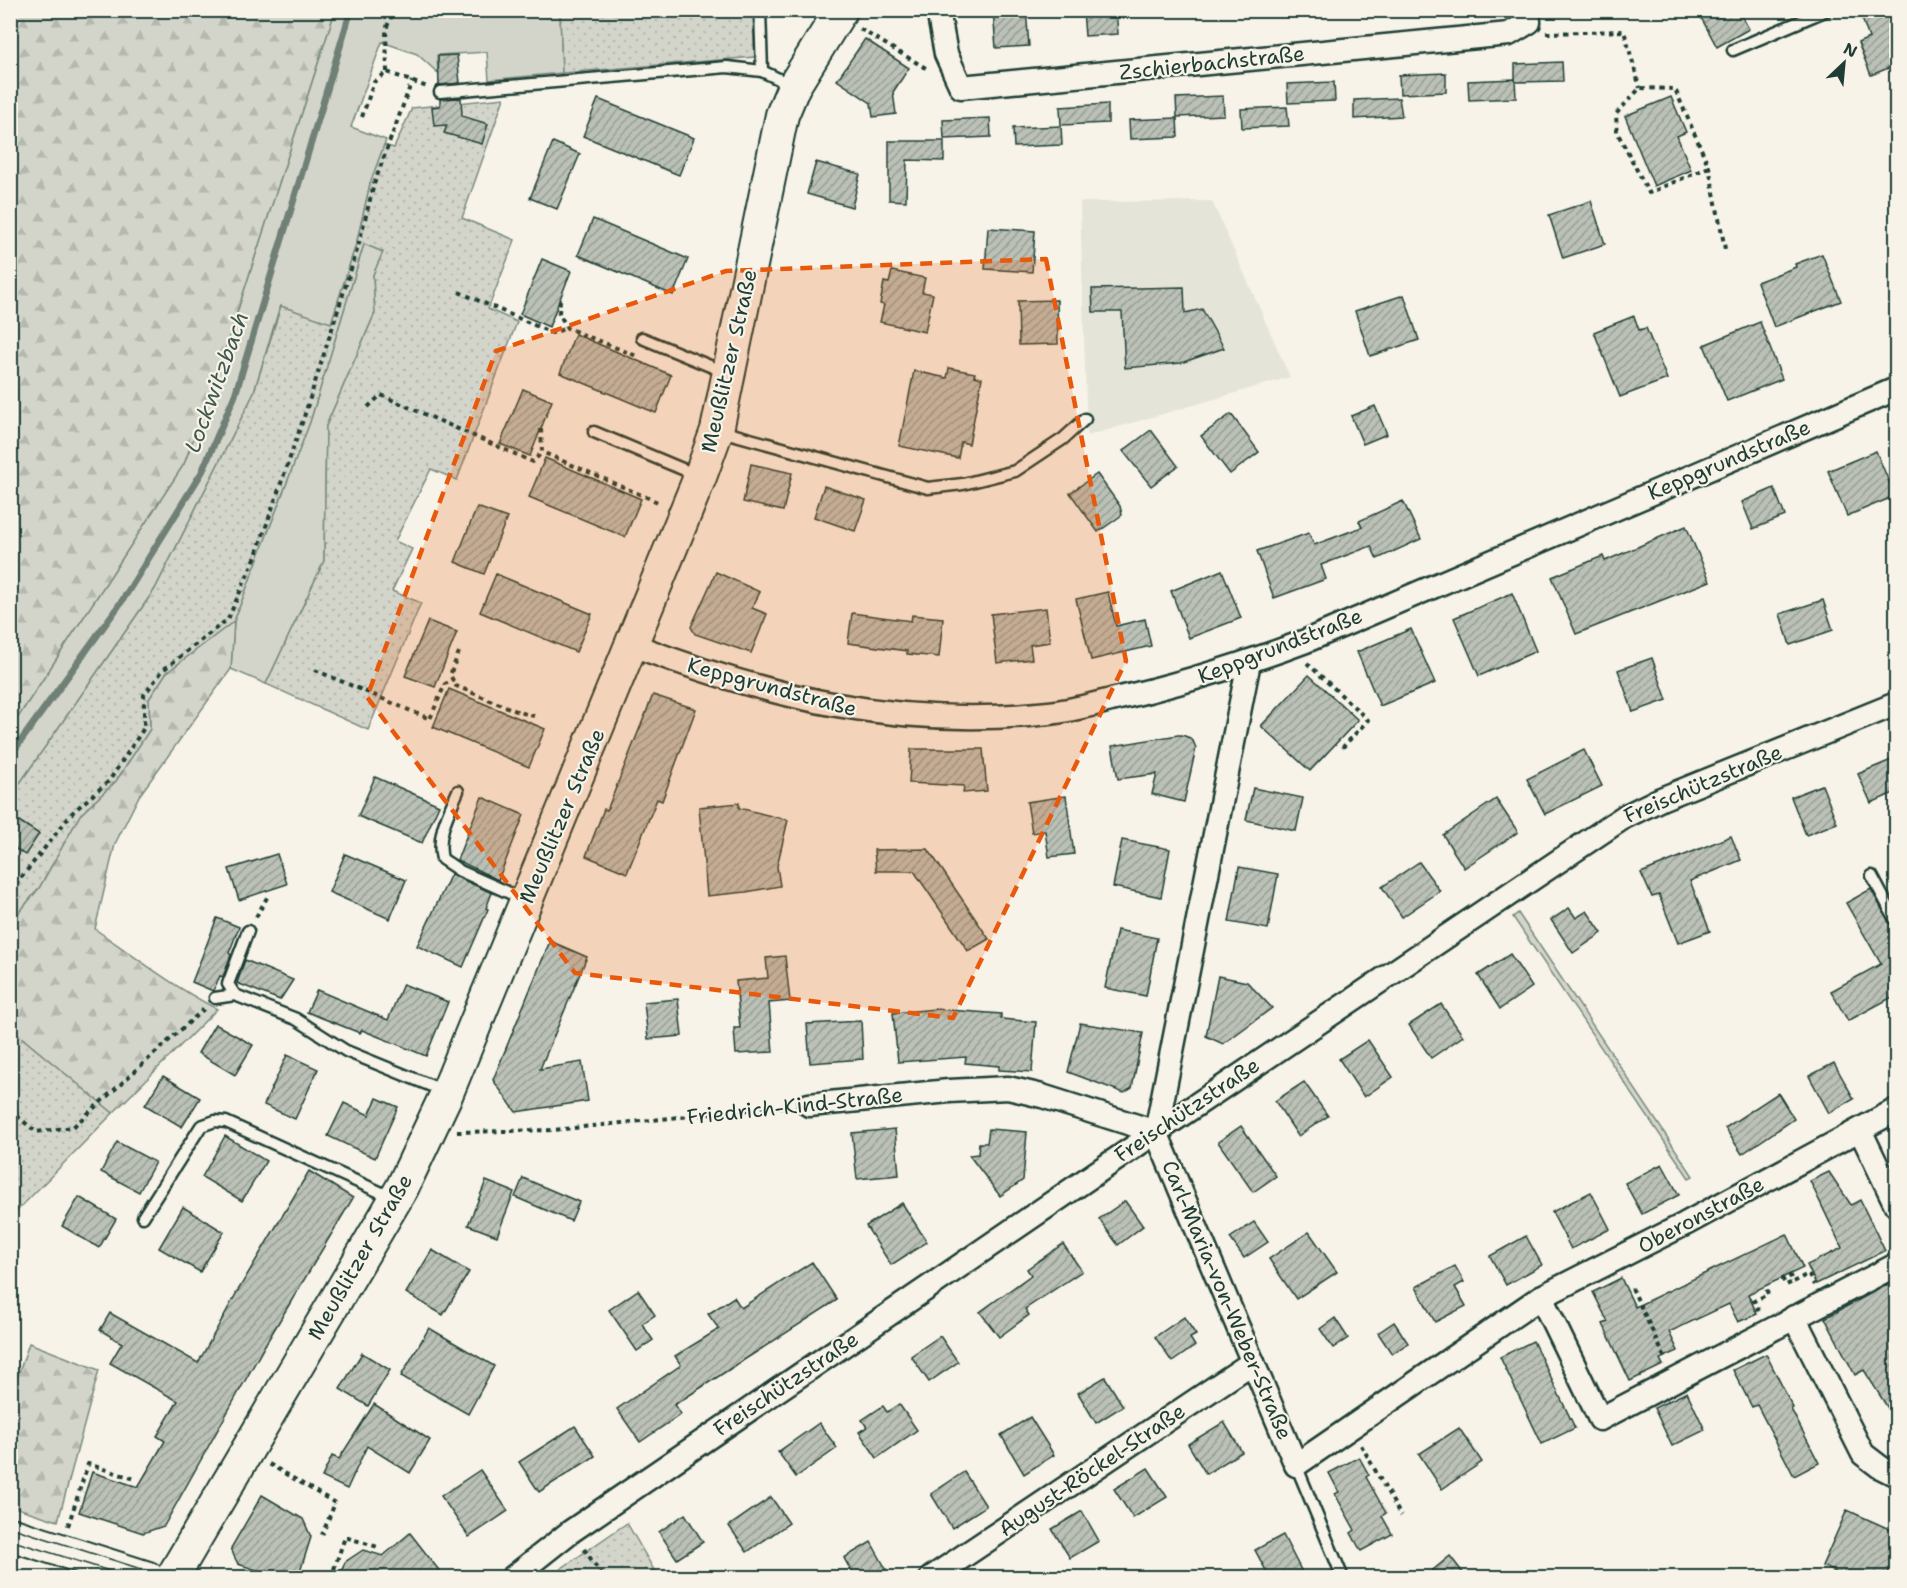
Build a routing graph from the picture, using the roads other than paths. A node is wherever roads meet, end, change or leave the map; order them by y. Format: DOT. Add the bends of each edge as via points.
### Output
graph roads {
  1 [pos="760,10"];
  2 [pos="938,10"];
  3 [pos="1528,10"];
  4 [pos="1827,10"];
  5 [pos="840,13"];
  6 [pos="1733,50"];
  7 [pos="762,71"];
  8 [pos="794,86"];
  9 [pos="440,93"];
  10 [pos="642,338"];
  11 [pos="729,374"];
  12 [pos="1896,389"];
  13 [pos="1085,419"];
  14 [pos="717,430"];
  15 [pos="594,432"];
  16 [pos="700,477"];
  17 [pos="633,645"];
  18 [pos="1249,662"];
  19 [pos="1896,704"];
  20 [pos="458,791"];
  21 [pos="1872,876"];
  22 [pos="527,901"];
  23 [pos="1896,921"];
  24 [pos="248,931"];
  25 [pos="235,995"];
  26 [pos="215,998"];
  27 [pos="447,1093"];
  28 [pos="809,1105"];
  29 [pos="1896,1110"];
  30 [pos="1860,1130"];
  31 [pos="1156,1132"];
  32 [pos="395,1199"];
  33 [pos="1896,1205"];
  34 [pos="143,1217"];
  35 [pos="1896,1265"];
  36 [pos="1541,1297"];
  37 [pos="1794,1317"];
  38 [pos="1253,1362"];
  39 [pos="1296,1465"];
  40 [pos="1896,1475"];
  41 [pos="10,1534"];
  42 [pos="148,1578"];
  43 [pos="172,1578"];
  44 [pos="512,1578"];
  45 [pos="931,1578"];
  46 [pos="1343,1578"];
  1 -- 7 [label="lane"];
  2 -- 3 [label="street, Zschierbachstraße" via="946,54 961,87 1509,34 1529,21"];
  4 -- 6 [label="lane"];
  5 -- 8 [label="street, Meußlitzer Straße"];
  7 -- 8 [label="lane"];
  7 -- 9 [label="lane" via="727,68"];
  8 -- 11 [label="street, Meußlitzer Straße" via="782,115"];
  10 -- 11 [label="lane"];
  11 -- 14 [label="street, Meußlitzer Straße"];
  12 -- 18 [label="street, Keppgrundstraße"];
  13 -- 14 [label="lane" via="1015,471 928,488"];
  14 -- 16 [label="street, Meußlitzer Straße"];
  15 -- 16 [label="lane"];
  16 -- 17 [label="street, Meußlitzer Straße"];
  17 -- 18 [label="street, Keppgrundstraße" via="730,680 808,700 868,712 939,717 1052,713 1163,688"];
  17 -- 22 [label="street, Meußlitzer Straße"];
  18 -- 31 [label="street"];
  19 -- 31 [label="street, Freischützstraße" via="1624,817"];
  20 -- 22 [label="lane" via="440,841 442,859"];
  21 -- 23 [label="lane"];
  22 -- 27 [label="street, Meußlitzer Straße"];
  24 -- 25 [label="lane" via="228,984"];
  25 -- 26 [label="lane"];
  25 -- 27 [label="lane" via="296,1019 346,1051"];
  27 -- 32 [label="street, Meußlitzer Straße"];
  28 -- 31 [label="street, Friedrich-Kind-Straße" via="1008,1088"];
  29 -- 30 [label="street, Oberonstraße"];
  30 -- 33 [label="street"];
  30 -- 36 [label="street, Oberonstraße"];
  31 -- 38 [label="street, Carl-Maria-von-Weber-Straße"];
  31 -- 44 [label="street, Freischützstraße" via="570,1532"];
  32 -- 34 [label="lane" via="226,1122 215,1121 201,1126"];
  32 -- 43 [label="street, Meußlitzer Straße"];
  35 -- 37 [label="street"];
  36 -- 37 [label="street" via="1600,1419"];
  36 -- 39 [label="street, Oberonstraße"];
  37 -- 40 [label="street" via="1863,1454"];
  38 -- 39 [label="street, Carl-Maria-von-Weber-Straße"];
  38 -- 45 [label="street, August-Röckel-Straße"];
  39 -- 46 [label="lane, Carl-Maria-von-Weber-Straße"];
  41 -- 42 [label="street"];
}
